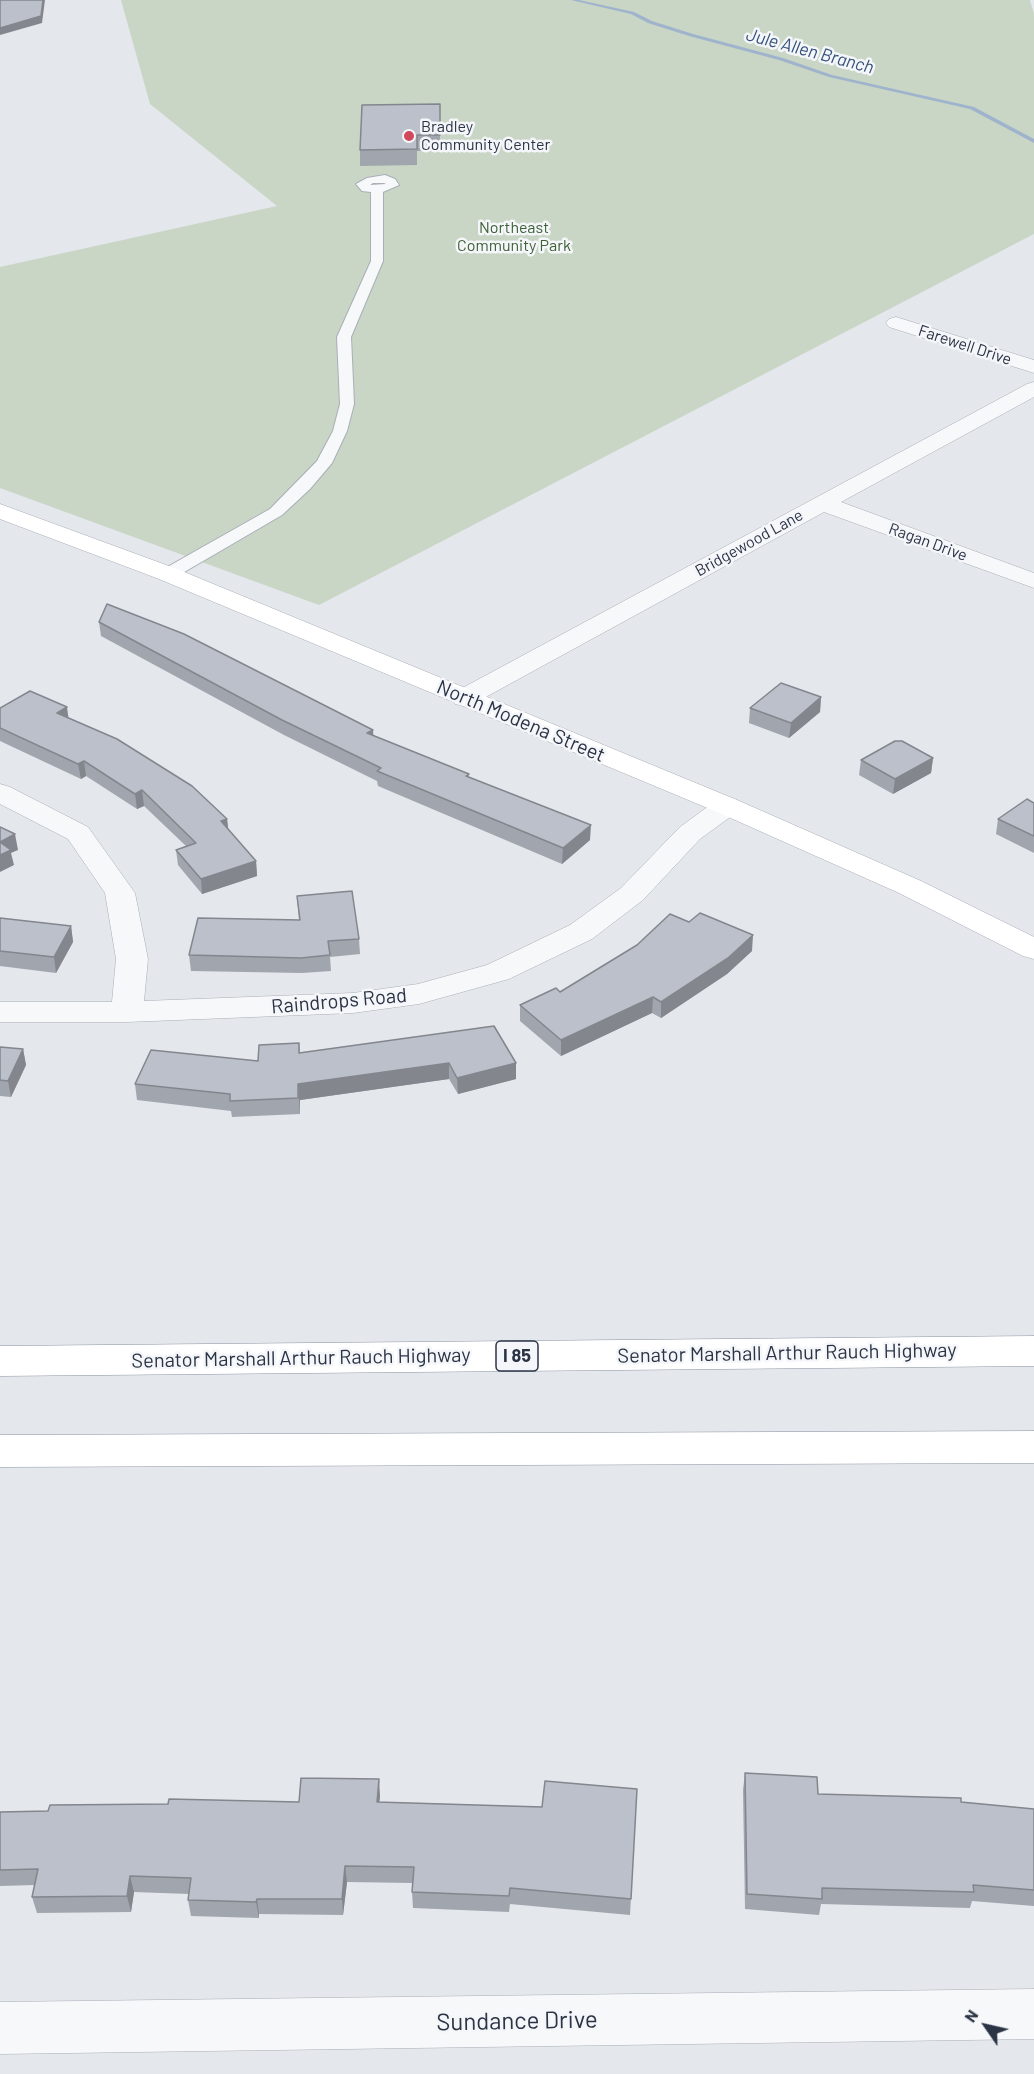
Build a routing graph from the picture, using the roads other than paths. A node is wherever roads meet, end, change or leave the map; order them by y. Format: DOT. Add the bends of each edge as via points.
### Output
graph roads {
  1 [pos="377,190"];
  2 [pos="896,323"];
  3 [pos="1034,367"];
  4 [pos="1034,387"];
  5 [pos="822,503"];
  6 [pos="0,511"];
  7 [pos="168,574"];
  8 [pos="1034,580"];
  9 [pos="464,698"];
  10 [pos="0,793"];
  11 [pos="727,806"];
  12 [pos="1034,949"];
  13 [pos="0,1012"];
  14 [pos="127,1012"];
  15 [pos="1034,1351"];
  16 [pos="0,1361"];
  17 [pos="1034,1447"];
  18 [pos="0,1451"];
  19 [pos="1034,2014"];
  20 [pos="0,2028"];
  1 -- 7 [label="lane" via="377,261 344,338 347,404 340,431 324,463 276,512"];
  2 -- 3 [label="street, Farewell Drive"];
  4 -- 5 [label="street, Bridgewood Lane"];
  5 -- 8 [label="street, Ragan Drive"];
  5 -- 9 [label="street, Bridgewood Lane"];
  6 -- 7 [label="main road, North Modena Street"];
  7 -- 9 [label="main road, North Modena Street"];
  9 -- 11 [label="main road, North Modena Street"];
  10 -- 14 [label="street" via="78,833 120,893 132,959"];
  11 -- 12 [label="main road, North Modena Street" via="910,887"];
  11 -- 14 [label="street, Raindrops Road" via="690,833 632,894 589,926 498,972 418,994 353,1003"];
  13 -- 14 [label="street, Raindrops Road"];
  15 -- 16 [label="main road, Senator Marshall Arthur Rauch Highway / I 85"];
  17 -- 18 [label="main road"];
  19 -- 20 [label="street, Sundance Drive"];
}
